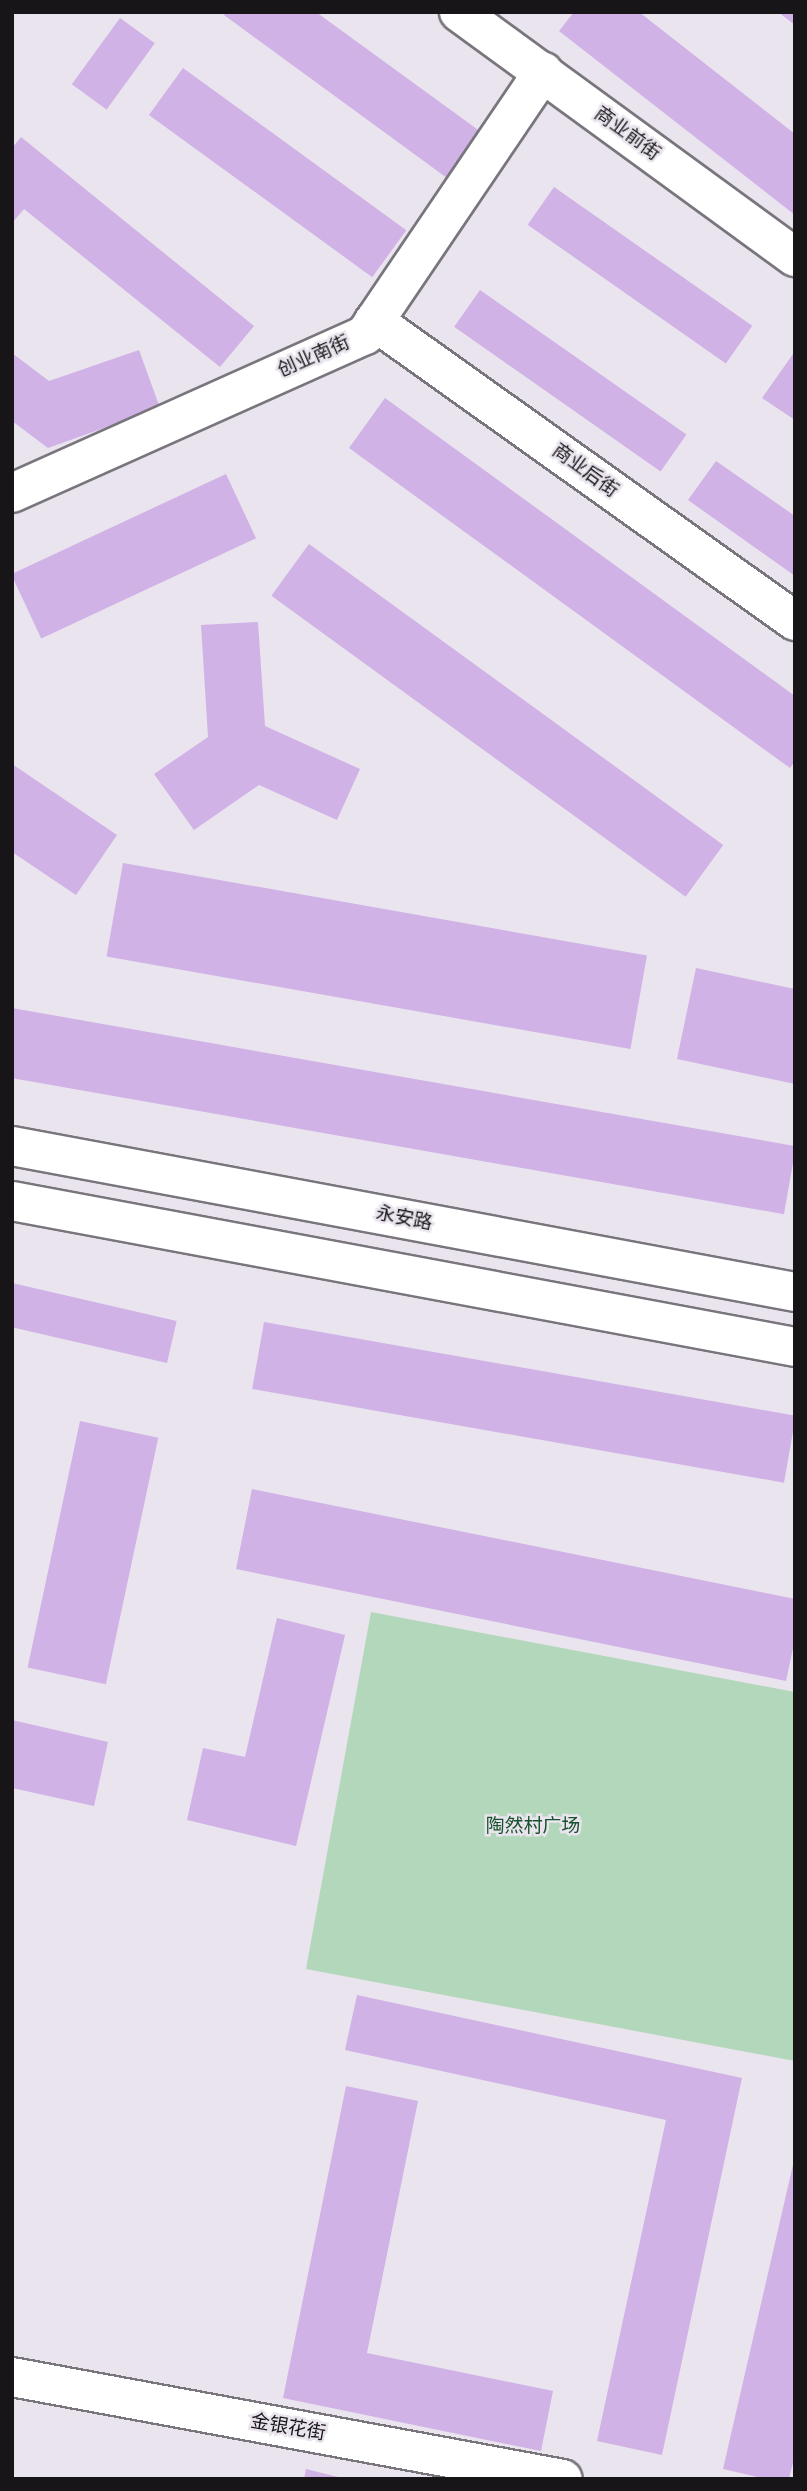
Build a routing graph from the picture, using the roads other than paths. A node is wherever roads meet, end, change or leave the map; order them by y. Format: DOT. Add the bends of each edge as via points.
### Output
graph roads {
  1 [pos="459,12"];
  2 [pos="543,72"];
  3 [pos="795,257"];
  4 [pos="374,321"];
  5 [pos="12,493"];
  6 [pos="795,621"];
  7 [pos="12,1146"];
  8 [pos="12,1201"];
  9 [pos="795,1292"];
  10 [pos="795,1347"];
  11 [pos="12,2377"];
  12 [pos="563,2479"];
  1 -- 2 [label="street, 商业前街"];
  2 -- 3 [label="street, 商业前街"];
  2 -- 4 [label="street, 创业南街"];
  4 -- 5 [label="street, 创业南街" via="365,335"];
  4 -- 6 [label="street, 商业后街"];
  7 -- 9 [label="street, 永安路"];
  8 -- 10 [label="street"];
  11 -- 12 [label="street, 金银花街"];
}
